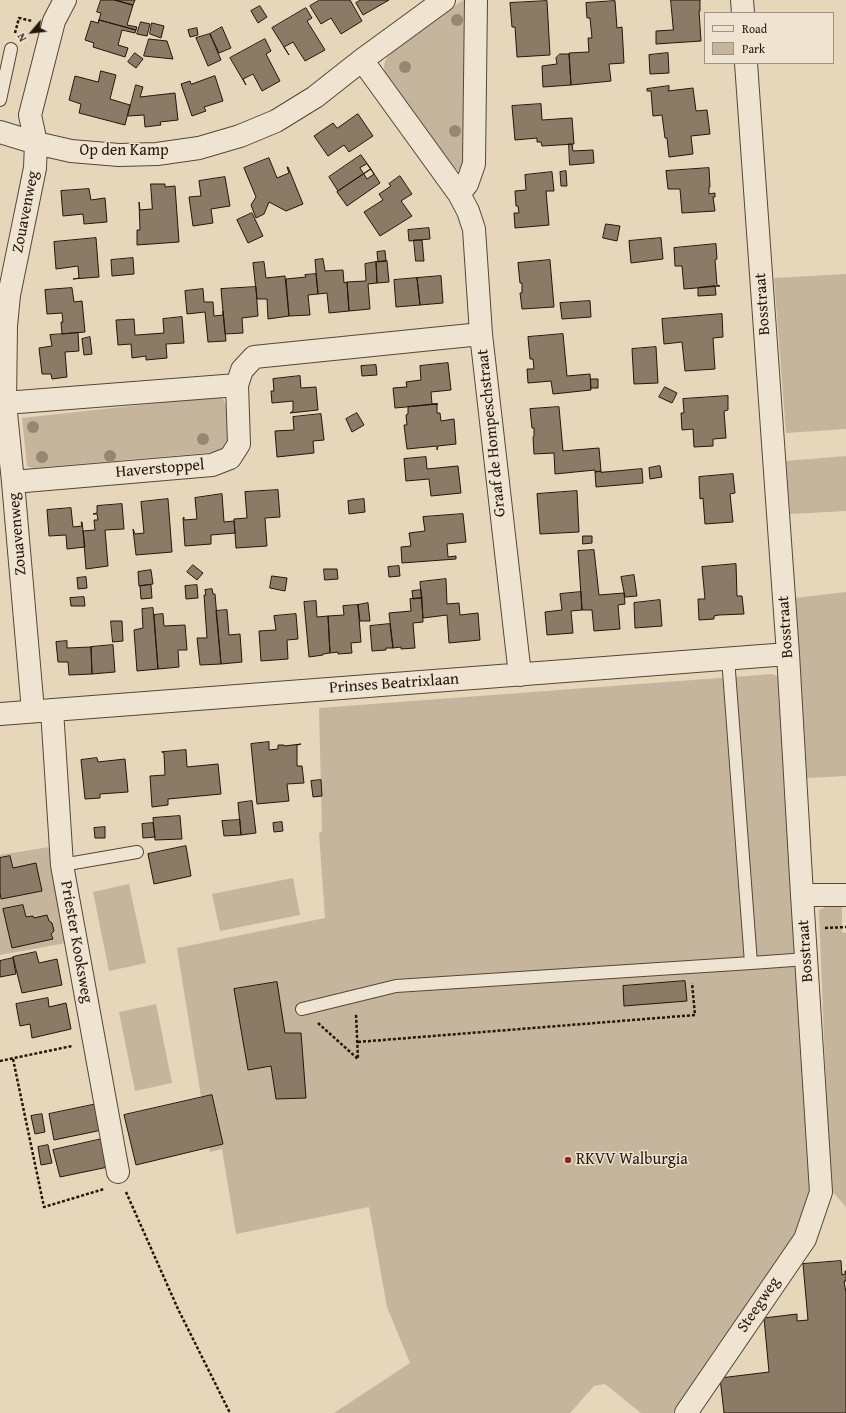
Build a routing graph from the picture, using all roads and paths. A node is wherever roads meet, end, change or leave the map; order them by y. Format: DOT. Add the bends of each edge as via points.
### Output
graph roads {
  1 [pos="65,0"];
  2 [pos="444,0"];
  3 [pos="476,0"];
  4 [pos="742,0"];
  5 [pos="743,12"];
  6 [pos="53,26"];
  7 [pos="11,49"];
  8 [pos="362,60"];
  9 [pos="746,64"];
  10 [pos="0,100"];
  11 [pos="0,132"];
  12 [pos="36,143"];
  13 [pos="459,194"];
  14 [pos="481,334"];
  15 [pos="237,385"];
  16 [pos="4,403"];
  17 [pos="13,482"];
  18 [pos="788,654"];
  19 [pos="728,658"];
  20 [pos="520,675"];
  21 [pos="42,710"];
  22 [pos="0,714"];
  23 [pos="138,852"];
  24 [pos="62,865"];
  25 [pos="802,895"];
  26 [pos="846,895"];
  27 [pos="807,959"];
  28 [pos="751,963"];
  29 [pos="691,967"];
  30 [pos="355,996"];
  31 [pos="302,1009"];
  32 [pos="94,1042"];
  33 [pos="358,1042"];
  34 [pos="13,1058"];
  35 [pos="0,1061"];
  36 [pos="120,1178"];
  37 [pos="821,1192"];
  38 [pos="230,1413"];
  39 [pos="686,1413"];
  1 -- 6 [label="street"];
  2 -- 8 [label="street"];
  3 -- 13 [label="street" via="474,164 467,184"];
  4 -- 5 [label="street"];
  6 -- 7 [label="path" via="19,18"];
  6 -- 12 [label="street" via="30,114"];
  7 -- 10 [label="lane"];
  8 -- 12 [label="street, Op den Kamp" via="315,97 276,121 240,136 199,148 157,154 119,155 71,152"];
  8 -- 13 [label="street, Graaf de Hompeschstraat"];
  9 -- 18 [label="street, Bosstraat"];
  11 -- 12 [label="street, Op den Kamp"];
  12 -- 16 [label="street, Zouavenweg" via="35,168 9,295"];
  13 -- 14 [label="street, Graaf de Hompeschstraat" via="474,229"];
  14 -- 15 [label="street, Haverstoppel" via="254,357 242,370"];
  14 -- 20 [label="street, Graaf de Hompeschstraat"];
  15 -- 16 [label="street"];
  15 -- 17 [label="street, Haverstoppel" via="239,444 230,458 212,465"];
  16 -- 17 [label="street, Zouavenweg"];
  17 -- 21 [label="street, Zouavenweg"];
  18 -- 19 [label="street, Prinses Beatrixlaan"];
  18 -- 25 [label="street, Bosstraat"];
  19 -- 20 [label="street, Prinses Beatrixlaan"];
  19 -- 28 [label="lane"];
  20 -- 21 [label="street, Prinses Beatrixlaan"];
  21 -- 22 [label="street, Prinses Beatrixlaan"];
  21 -- 24 [label="street, Priester Kooksweg"];
  23 -- 24 [label="lane"];
  24 -- 32 [label="street, Priester Kooksweg"];
  25 -- 26 [label="street"];
  25 -- 27 [label="street, Bosstraat"];
  27 -- 28 [label="lane"];
  27 -- 37 [label="street, Bosstraat"];
  28 -- 29 [label="lane"];
  29 -- 30 [label="lane" via="396,986"];
  29 -- 33 [label="path" via="695,1015"];
  30 -- 31 [label="lane"];
  30 -- 33 [label="path"];
  31 -- 33 [label="path" via="358,1059"];
  32 -- 34 [label="path"];
  32 -- 36 [label="street, Priester Kooksweg"];
  34 -- 35 [label="path"];
  34 -- 36 [label="path" via="44,1207"];
  36 -- 38 [label="path" via="178,1309"];
  37 -- 39 [label="street, Steegweg" via="805,1239"];
}
